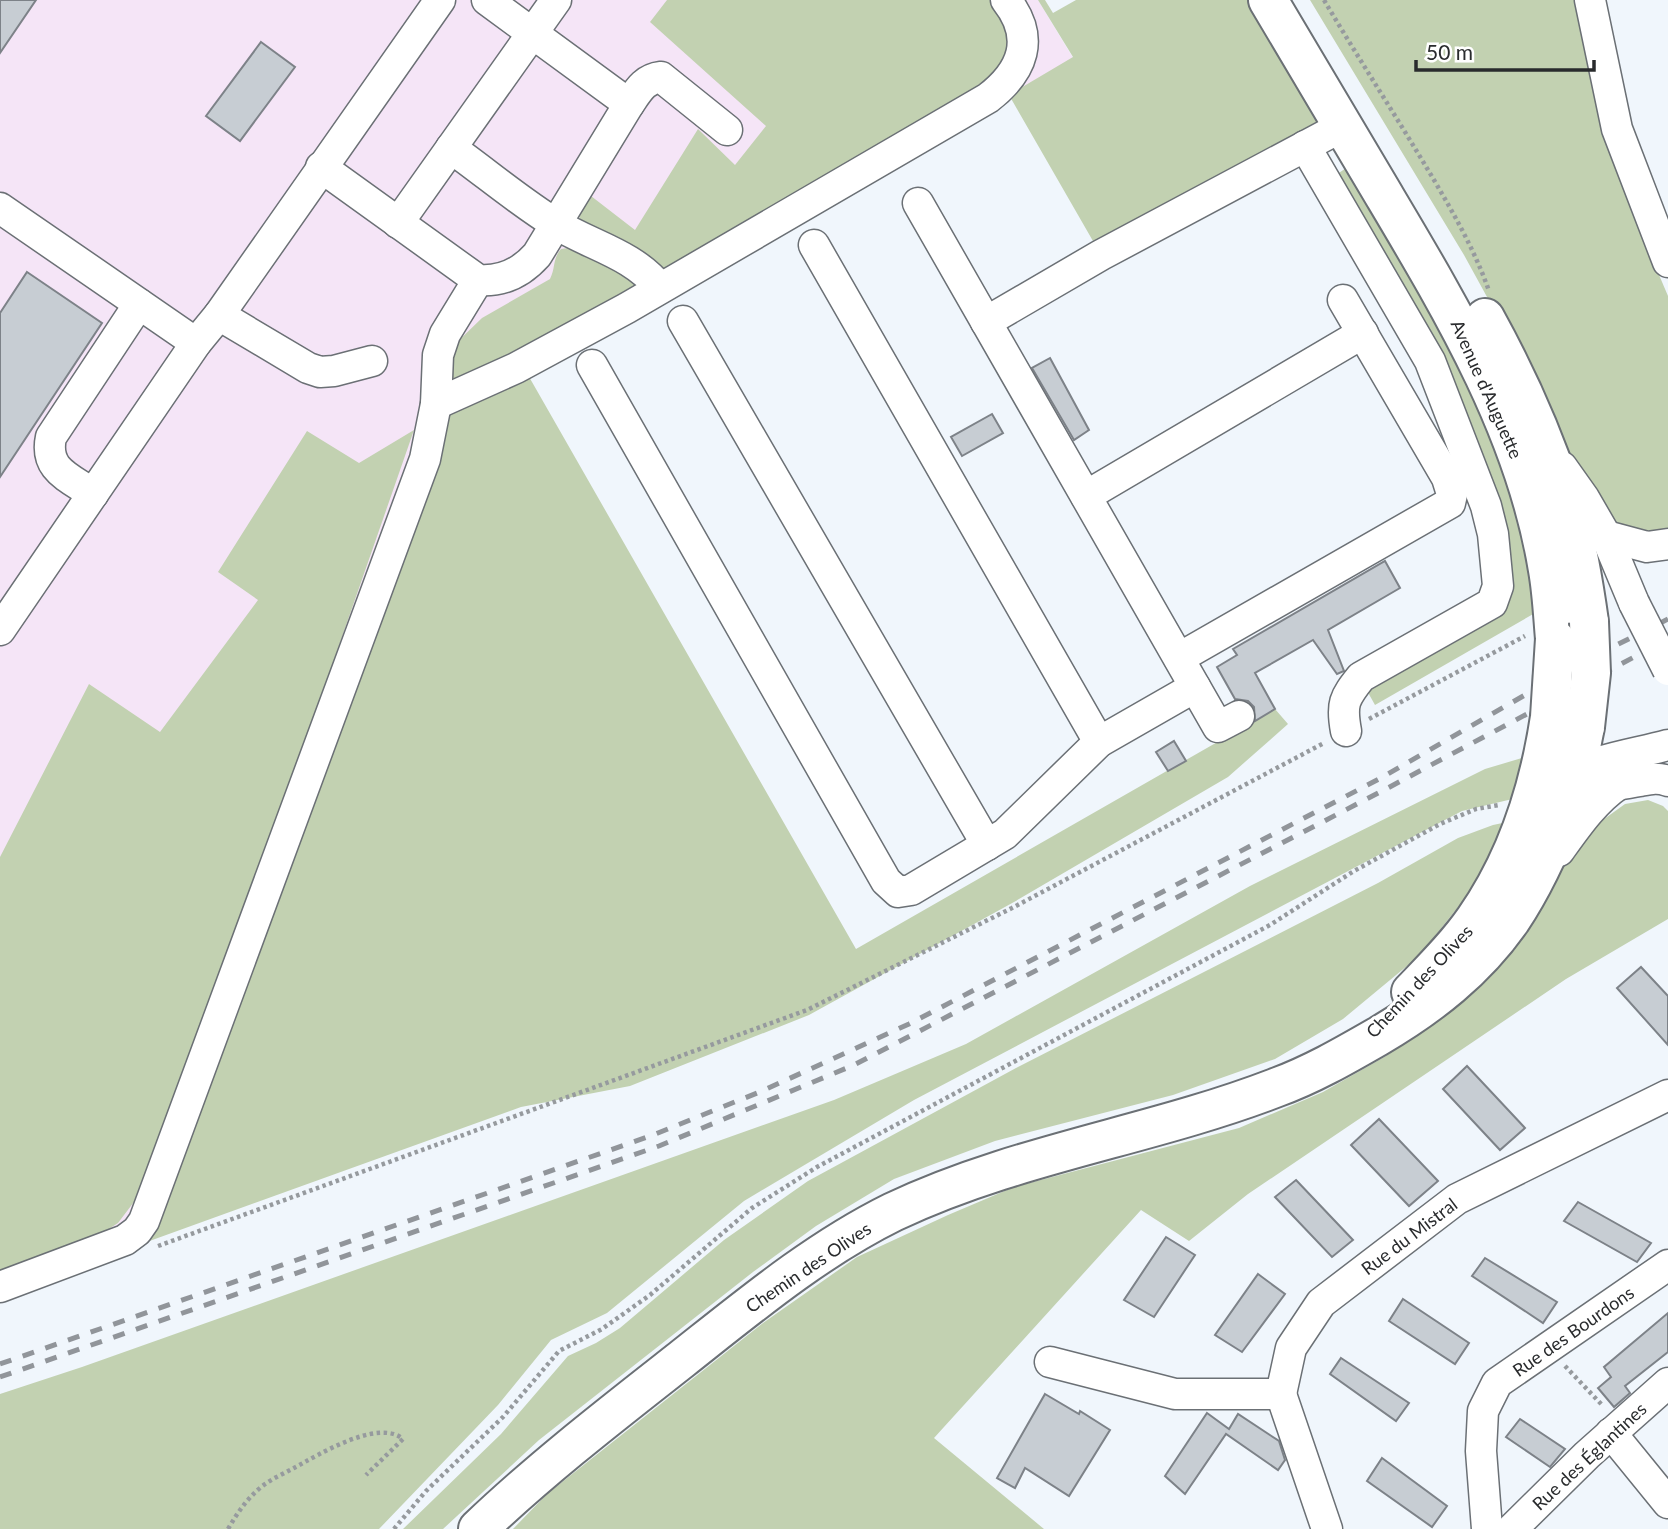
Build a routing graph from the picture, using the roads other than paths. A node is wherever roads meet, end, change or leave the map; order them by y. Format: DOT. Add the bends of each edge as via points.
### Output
graph roads {
  1 [pos="440,0"];
  2 [pos="488,0"];
  3 [pos="556,0"];
  4 [pos="1006,0"];
  5 [pos="1268,0"];
  6 [pos="1295,0"];
  7 [pos="1590,0"];
  8 [pos="533,33"];
  9 [pos="629,104"];
  10 [pos="1343,126"];
  11 [pos="727,130"];
  12 [pos="1305,146"];
  13 [pos="451,148"];
  14 [pos="321,167"];
  15 [pos="918,203"];
  16 [pos="0,208"];
  17 [pos="398,223"];
  18 [pos="556,224"];
  19 [pos="814,245"];
  20 [pos="1668,262"];
  21 [pos="478,280"];
  22 [pos="660,288"];
  23 [pos="1343,300"];
  24 [pos="139,304"];
  25 [pos="219,315"];
  26 [pos="683,321"];
  27 [pos="986,322"];
  28 [pos="1363,333"];
  29 [pos="196,343"];
  30 [pos="372,361"];
  31 [pos="592,365"];
  32 [pos="436,404"];
  33 [pos="1543,441"];
  34 [pos="93,494"];
  35 [pos="1086,496"];
  36 [pos="1606,536"];
  37 [pos="1668,546"];
  38 [pos="1630,592"];
  39 [pos="1566,627"];
  40 [pos="0,630"];
  41 [pos="1179,658"];
  42 [pos="1668,670"];
  43 [pos="1195,687"];
  44 [pos="1239,716"];
  45 [pos="1346,731"];
  46 [pos="1562,741"];
  47 [pos="1099,743"];
  48 [pos="1668,745"];
  49 [pos="1668,781"];
  50 [pos="1619,784"];
  51 [pos="1514,814"];
  52 [pos="987,845"];
  53 [pos="1523,900"];
  54 [pos="1353,1051"];
  55 [pos="1668,1096"];
  56 [pos="1668,1265"];
  57 [pos="0,1287"];
  58 [pos="1050,1362"];
  59 [pos="1668,1383"];
  60 [pos="1281,1394"];
  61 [pos="1616,1429"];
  62 [pos="1668,1503"];
  63 [pos="478,1529"];
  64 [pos="1327,1529"];
  65 [pos="1488,1529"];
  66 [pos="1512,1529"];
  1 -- 14 [label="street"];
  2 -- 8 [label="street"];
  3 -- 8 [label="street"];
  4 -- 22 [label="street" via="1023,28 1022,54 1014,73 1000,88"];
  5 -- 10 [label="main road, Avenue d'Auguette"];
  6 -- 33 [label="main road, Avenue d'Auguette" via="1481,312"];
  7 -- 20 [label="street" via="1617,129"];
  8 -- 9 [label="street"];
  8 -- 13 [label="street"];
  9 -- 11 [label="street" via="643,83 662,77"];
  9 -- 18 [label="street"];
  10 -- 12 [label="street"];
  10 -- 39 [label="main road, Avenue d'Auguette" via="1446,300 1487,382 1523,471"];
  12 -- 27 [label="street"];
  12 -- 45 [label="street" via="1430,361 1486,506 1499,586 1493,603 1361,677 1342,711"];
  13 -- 17 [label="street"];
  13 -- 18 [label="street"];
  14 -- 17 [label="street"];
  14 -- 25 [label="street"];
  15 -- 27 [label="street"];
  16 -- 24 [label="street"];
  17 -- 21 [label="street"];
  18 -- 21 [label="street" via="526,267 493,282"];
  18 -- 22 [label="street" via="634,263"];
  19 -- 47 [label="street"];
  21 -- 32 [label="street" via="444,334 438,355"];
  22 -- 32 [label="street" via="516,368"];
  23 -- 28 [label="street"];
  24 -- 29 [label="street"];
  24 -- 34 [label="street" via="51,437 53,464"];
  25 -- 29 [label="street"];
  25 -- 30 [label="street" via="320,372"];
  26 -- 52 [label="street"];
  27 -- 35 [label="street"];
  28 -- 35 [label="street"];
  28 -- 41 [label="street" via="1447,478 1450,503"];
  29 -- 34 [label="street"];
  31 -- 52 [label="street" via="886,881 898,892 911,890"];
  32 -- 57 [label="street" via="425,459 145,1222 125,1240"];
  33 -- 36 [label="street"];
  33 -- 39 [label="main road, Avenue d'Auguette" via="1580,561"];
  34 -- 40 [label="street"];
  35 -- 41 [label="street"];
  36 -- 37 [label="street" via="1647,547"];
  36 -- 38 [label="street"];
  37 -- 38 [label="street"];
  38 -- 42 [label="street, bridge"];
  39 -- 46 [label="main road, Avenue d'Auguette, bridge" via="1591,673"];
  41 -- 43 [label="street"];
  43 -- 44 [label="street" via="1218,727"];
  43 -- 47 [label="street"];
  46 -- 48 [label="street" via="1605,759"];
  46 -- 50 [label="street" via="1580,779 1596,786"];
  46 -- 51 [label="main road, Avenue d'Auguette"];
  46 -- 53 [label="main road, Chemin des Olives" via="1566,809"];
  47 -- 52 [label="street" via="1005,834"];
  49 -- 50 [label="street" via="1657,778"];
  50 -- 53 [label="street, Chemin des Olives" via="1580,821"];
  51 -- 54 [label="main road, Chemin des Olives" via="1504,871 1474,922"];
  53 -- 54 [label="main road, Chemin des Olives" via="1490,946 1451,987"];
  54 -- 63 [label="main road, Chemin des Olives" via="1237,1102 945,1189 847,1237 768,1291 561,1454"];
  55 -- 60 [label="street, Rue du Mistral" via="1457,1199 1321,1303 1291,1348"];
  56 -- 65 [label="street, Rue des Bourdons" via="1497,1383 1483,1410"];
  58 -- 60 [label="street" via="1175,1394"];
  59 -- 61 [label="street, Rue des Églantines"];
  60 -- 64 [label="street"];
  61 -- 62 [label="street"];
  61 -- 66 [label="street, Rue des Églantines"];
}
